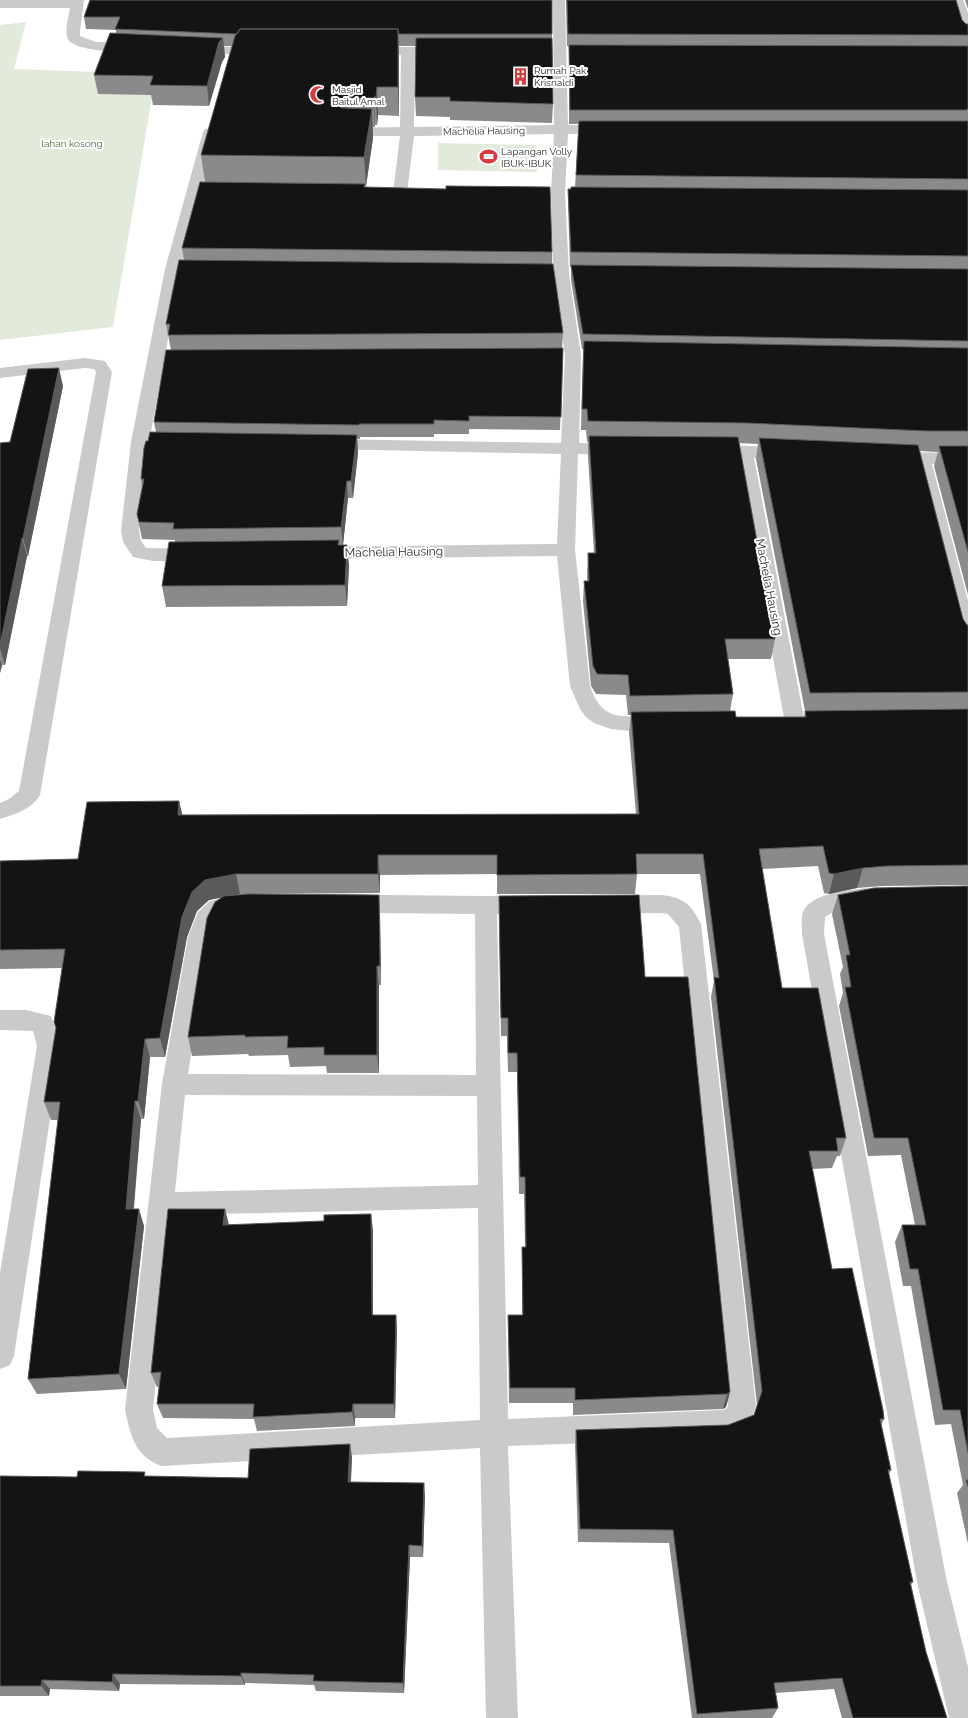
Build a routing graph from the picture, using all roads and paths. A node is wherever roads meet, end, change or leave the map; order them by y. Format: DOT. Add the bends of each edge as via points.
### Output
graph roads {
  1 [pos="560,0"];
  2 [pos="957,0"];
  3 [pos="77,2"];
  4 [pos="0,4"];
  5 [pos="968,32"];
  6 [pos="151,48"];
  7 [pos="183,49"];
  8 [pos="277,51"];
  9 [pos="354,51"];
  10 [pos="408,51"];
  11 [pos="238,52"];
  12 [pos="461,52"];
  13 [pos="228,69"];
  14 [pos="213,120"];
  15 [pos="561,130"];
  16 [pos="625,130"];
  17 [pos="348,132"];
  18 [pos="407,133"];
  19 [pos="194,190"];
  20 [pos="210,190"];
  21 [pos="385,192"];
  22 [pos="400,193"];
  23 [pos="416,193"];
  24 [pos="173,269"];
  25 [pos="189,269"];
  26 [pos="0,373"];
  27 [pos="307,444"];
  28 [pos="569,448"];
  29 [pos="633,449"];
  30 [pos="696,451"];
  31 [pos="744,452"];
  32 [pos="806,454"];
  33 [pos="876,457"];
  34 [pos="922,459"];
  35 [pos="968,459"];
  36 [pos="566,550"];
  37 [pos="304,553"];
  38 [pos="216,554"];
  39 [pos="968,639"];
  40 [pos="772,723"];
  41 [pos="680,724"];
  42 [pos="0,811"];
  43 [pos="883,897"];
  44 [pos="486,905"];
  45 [pos="0,1020"];
  46 [pos="174,1084"];
  47 [pos="489,1086"];
  48 [pos="490,1196"];
  49 [pos="161,1204"];
  50 [pos="0,1356"];
  51 [pos="494,1433"];
  52 [pos="502,1718"];
  53 [pos="965,1718"];
  1 -- 15 [label="street"];
  2 -- 5 [label="street"];
  3 -- 4 [label="street"];
  3 -- 6 [label="street" via="74,38 96,46"];
  7 -- 11 [label="street"];
  8 -- 11 [label="street"];
  9 -- 10 [label="street"];
  10 -- 12 [label="street"];
  10 -- 18 [label="street"];
  11 -- 13 [label="street"];
  14 -- 19 [label="street"];
  15 -- 16 [label="street, Machelia Hausing"];
  15 -- 18 [label="street, Machelia Hausing"];
  15 -- 28 [label="street" via="558,193 561,274 573,355"];
  17 -- 18 [label="street, Machelia Hausing"];
  18 -- 22 [label="street"];
  19 -- 20 [label="street"];
  19 -- 24 [label="street"];
  21 -- 22 [label="street"];
  22 -- 23 [label="street"];
  24 -- 25 [label="street"];
  24 -- 38 [label="street" via="165,357 130,530 132,542 140,553"];
  26 -- 42 [label="street" via="85,362 99,365 104,372 29,795 17,805"];
  27 -- 28 [label="street"];
  28 -- 29 [label="street"];
  28 -- 36 [label="street"];
  30 -- 31 [label="street"];
  31 -- 32 [label="street"];
  31 -- 40 [label="street, Machelia Hausing" via="803,723"];
  33 -- 34 [label="street"];
  34 -- 35 [label="street"];
  34 -- 39 [label="street"];
  36 -- 37 [label="street, Machelia Hausing"];
  36 -- 41 [label="street" via="580,686 587,703 608,721 626,724"];
  43 -- 53 [label="street" via="826,904 814,913 813,934 932,1582"];
  44 -- 46 [label="street" via="282,903 218,907 206,918 199,937"];
  44 -- 47 [label="street"];
  44 -- 51 [label="street" via="662,904 675,906 690,924 742,1406 738,1418 723,1424"];
  45 -- 50 [label="street" via="43,1023 49,1046"];
  46 -- 47 [label="street"];
  46 -- 49 [label="street"];
  47 -- 48 [label="street"];
  48 -- 49 [label="street"];
  48 -- 51 [label="street"];
  49 -- 51 [label="street" via="139,1410 145,1436 161,1452"];
  51 -- 52 [label="street"];
}
